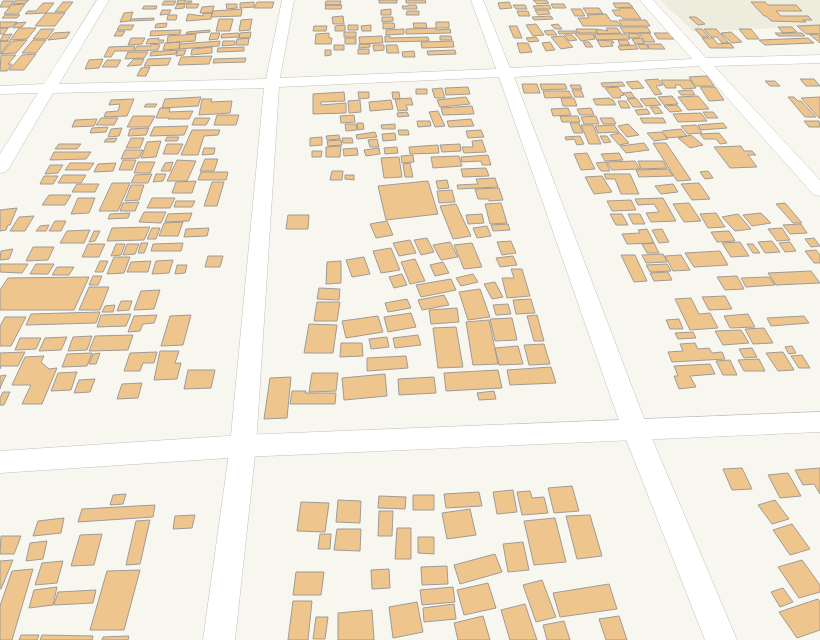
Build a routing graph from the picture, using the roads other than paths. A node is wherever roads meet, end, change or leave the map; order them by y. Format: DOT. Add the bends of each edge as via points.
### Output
graph roads {
  1 [pos="103,0"];
  2 [pos="288,0"];
  3 [pos="477,0"];
  4 [pos="646,0"];
  5 [pos="820,59"];
  6 [pos="704,62"];
  7 [pos="505,73"];
  8 [pos="272,83"];
  9 [pos="48,88"];
  10 [pos="0,90"];
  11 [pos="0,168"];
  12 [pos="820,191"];
  13 [pos="820,422"];
  14 [pos="635,429"];
  15 [pos="243,446"];
  16 [pos="0,462"];
  17 [pos="219,640"];
  18 [pos="720,640"];
  1 -- 9 [label="street"];
  2 -- 8 [label="street"];
  3 -- 7 [label="street"];
  4 -- 6 [label="street"];
  5 -- 6 [label="street"];
  6 -- 7 [label="street"];
  6 -- 12 [label="street"];
  7 -- 8 [label="street"];
  7 -- 14 [label="street"];
  8 -- 9 [label="street"];
  8 -- 15 [label="street"];
  9 -- 10 [label="street"];
  9 -- 11 [label="street"];
  13 -- 14 [label="street"];
  14 -- 15 [label="street"];
  14 -- 18 [label="street"];
  15 -- 16 [label="street"];
  15 -- 17 [label="street"];
}
